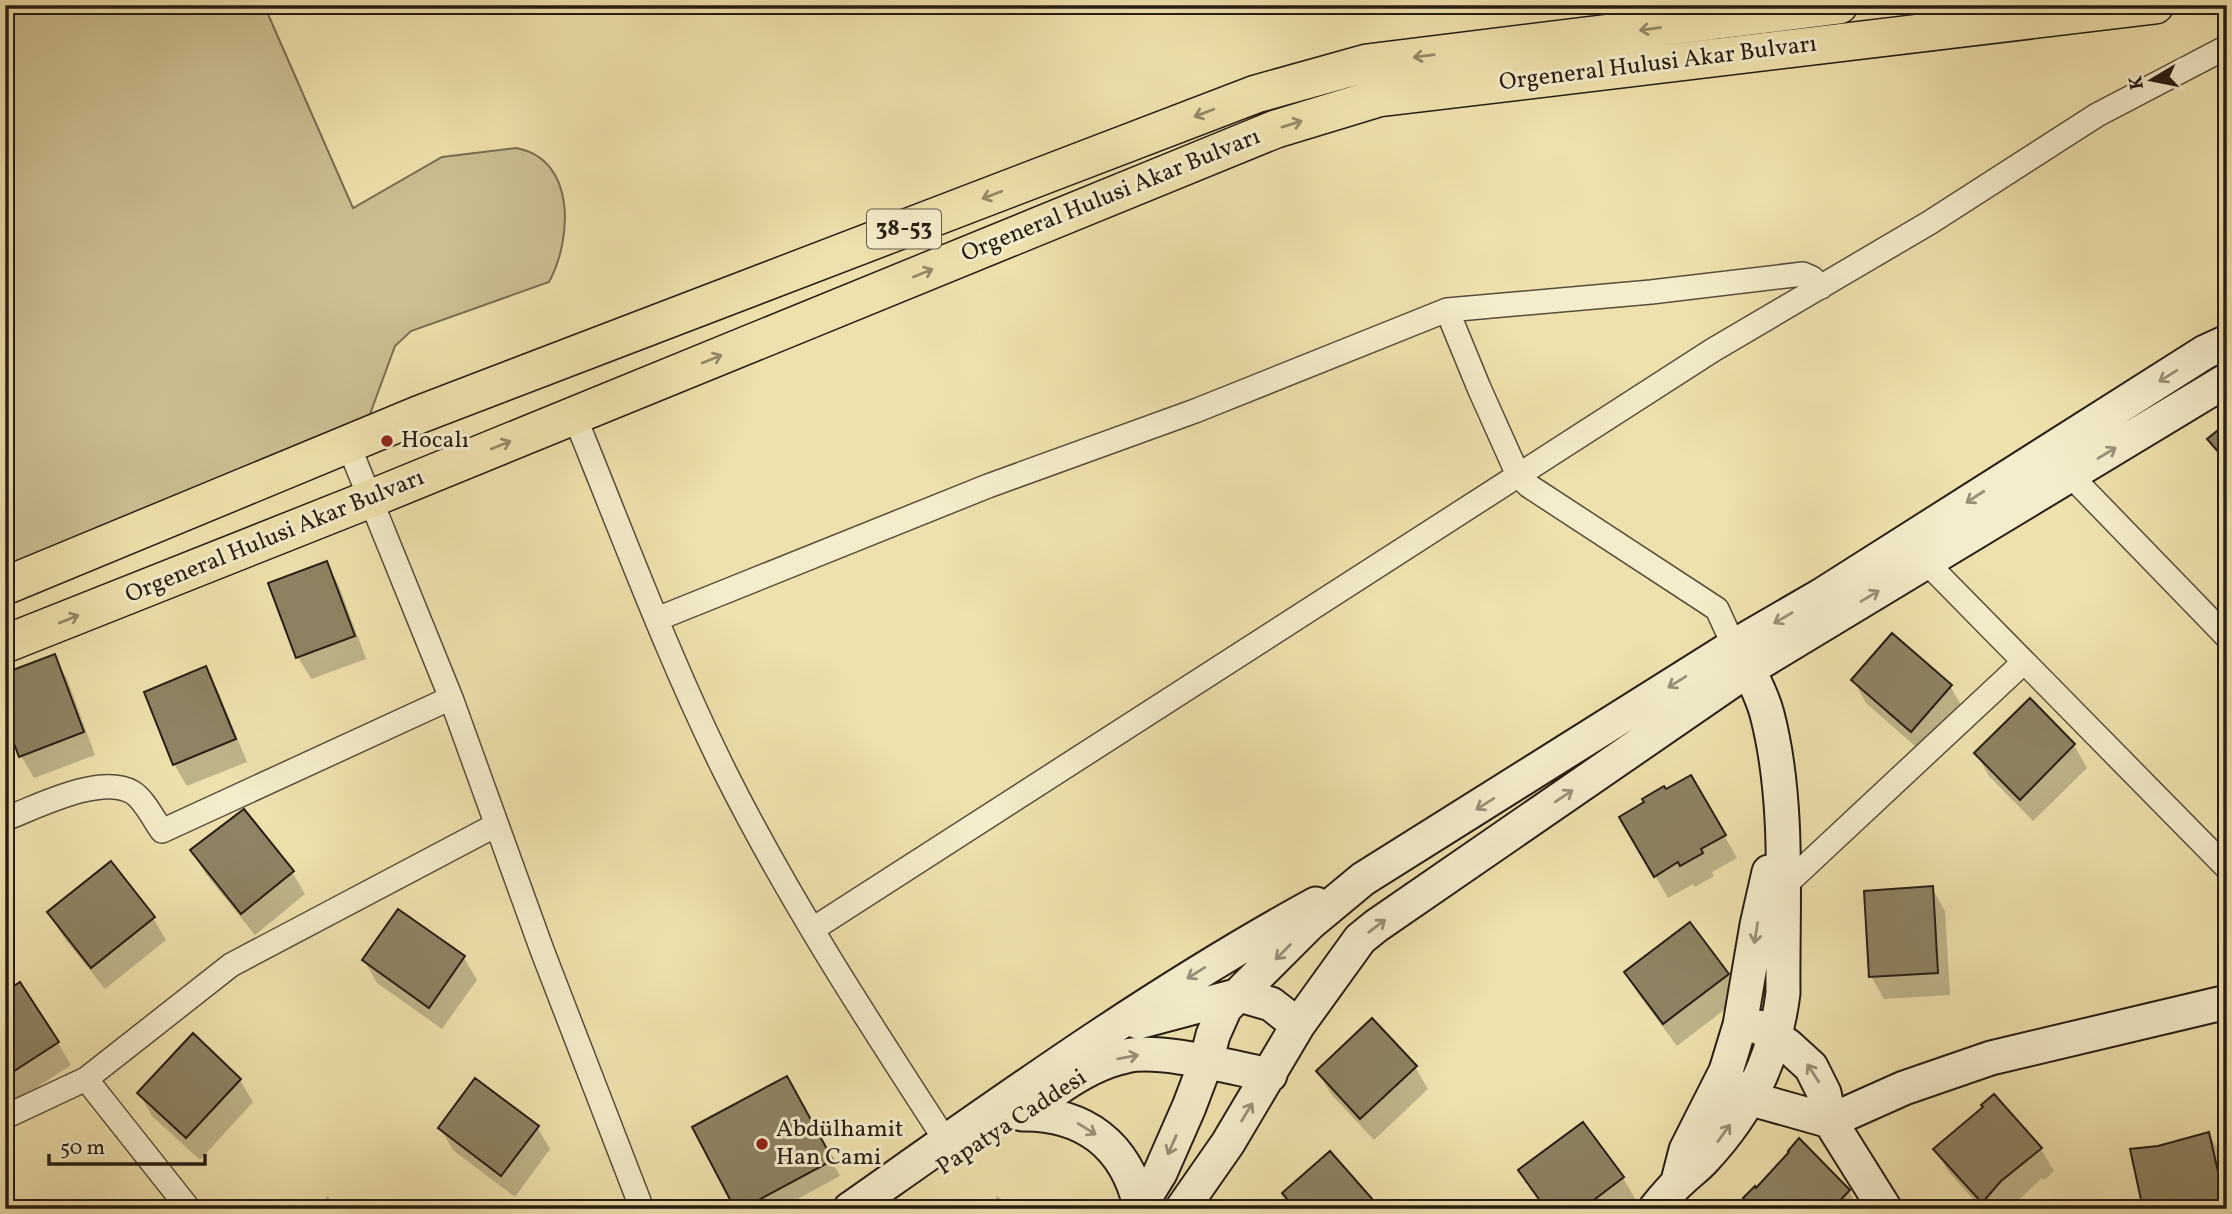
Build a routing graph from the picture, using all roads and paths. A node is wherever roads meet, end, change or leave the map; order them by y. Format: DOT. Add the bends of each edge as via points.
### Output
graph roads {
  1 [pos="1839,5"];
  2 [pos="2155,5"];
  3 [pos="2227,47"];
  4 [pos="1821,287"];
  5 [pos="1447,310"];
  6 [pos="2227,342"];
  7 [pos="2227,380"];
  8 [pos="574,415"];
  9 [pos="348,444"];
  10 [pos="1518,475"];
  11 [pos="2070,475"];
  12 [pos="370,499"];
  13 [pos="1926,562"];
  14 [pos="5,586"];
  15 [pos="657,619"];
  16 [pos="2227,637"];
  17 [pos="5,644"];
  18 [pos="1741,657"];
  19 [pos="2024,662"];
  20 [pos="451,698"];
  21 [pos="5,819"];
  22 [pos="1781,819"];
  23 [pos="496,825"];
  24 [pos="2227,868"];
  25 [pos="1363,879"];
  26 [pos="1782,888"];
  27 [pos="813,929"];
  28 [pos="1240,995"];
  29 [pos="2227,1002"];
  30 [pos="1298,1025"];
  31 [pos="1740,1025"];
  32 [pos="1112,1028"];
  33 [pos="1776,1037"];
  34 [pos="1206,1062"];
  35 [pos="1726,1071"];
  36 [pos="1270,1074"];
  37 [pos="86,1079"];
  38 [pos="1748,1099"];
  39 [pos="1022,1114"];
  40 [pos="5,1117"];
  41 [pos="1830,1121"];
  42 [pos="946,1141"];
  43 [pos="1678,1183"];
  44 [pos="1139,1207"];
  45 [pos="1186,1207"];
  46 [pos="189,1209"];
  47 [pos="642,1209"];
  48 [pos="850,1209"];
  49 [pos="885,1209"];
  50 [pos="1655,1209"];
  51 [pos="1885,1209"];
  1 -- 9 [label="main road, Orgeneral Hulusi Akar Bulvarı / 38-53, one-way" via="1367,64 1256,94"];
  8 -- 2 [label="main road, Orgeneral Hulusi Akar Bulvarı, one-way" via="1276,128 1378,98"];
  3 -- 4 [label="street" via="2097,115"];
  4 -- 5 [label="street" via="1803,274"];
  4 -- 10 [label="street"];
  5 -- 10 [label="street"];
  5 -- 15 [label="street"];
  6 -- 18 [label="street, one-way" via="1822,595"];
  11 -- 7 [label="street, one-way"];
  12 -- 8 [label="main road, Orgeneral Hulusi Akar Bulvarı, one-way"];
  8 -- 15 [label="street"];
  9 -- 12 [label="street"];
  9 -- 14 [label="main road, Orgeneral Hulusi Akar Bulvarı / 38-53"];
  10 -- 18 [label="street" via="1717,609"];
  10 -- 27 [label="street"];
  11 -- 13 [label="street"];
  11 -- 16 [label="street"];
  17 -- 12 [label="main road, Orgeneral Hulusi Akar Bulvarı, one-way"];
  12 -- 20 [label="street"];
  18 -- 13 [label="street, one-way"];
  13 -- 19 [label="street"];
  15 -- 27 [label="street" via="726,774"];
  18 -- 22 [label="street" via="1767,714"];
  18 -- 25 [label="street, one-way"];
  30 -- 18 [label="street, one-way" via="1360,940 1376,926"];
  19 -- 24 [label="street"];
  19 -- 26 [label="street"];
  20 -- 21 [label="street" via="162,831 134,792 110,786 81,789"];
  20 -- 23 [label="street"];
  22 -- 26 [label="street"];
  22 -- 31 [label="street, one-way"];
  23 -- 37 [label="street" via="231,965"];
  23 -- 47 [label="street"];
  25 -- 28 [label="street, one-way" via="1310,923"];
  25 -- 32 [label="street, Papatya Caddesi, one-way" via="1215,961"];
  26 -- 33 [label="street" via="1783,993"];
  27 -- 42 [label="street"];
  28 -- 30 [label="street" via="1272,1004"];
  28 -- 32 [label="street"];
  28 -- 34 [label="street" via="1226,1008"];
  29 -- 41 [label="street" via="1991,1058"];
  30 -- 36 [label="street"];
  31 -- 33 [label="street"];
  31 -- 35 [label="street"];
  32 -- 42 [label="street, Papatya Caddesi"];
  33 -- 38 [label="street"];
  41 -- 33 [label="street, one-way" via="1815,1073"];
  34 -- 36 [label="street, Papatya Caddesi"];
  39 -- 34 [label="street, Papatya Caddesi, one-way" via="1076,1076 1127,1055 1168,1055"];
  34 -- 44 [label="street, one-way" via="1160,1173"];
  35 -- 38 [label="street" via="1735,1091"];
  35 -- 43 [label="street" via="1686,1150"];
  45 -- 36 [label="street, one-way"];
  37 -- 40 [label="street"];
  37 -- 46 [label="street"];
  38 -- 41 [label="street"];
  43 -- 38 [label="street, one-way" via="1703,1160"];
  39 -- 44 [label="street, one-way" via="1059,1116 1093,1132 1119,1157 1136,1188"];
  39 -- 49 [label="street, Papatya Caddesi"];
  41 -- 51 [label="street"];
  42 -- 48 [label="street, Papatya Caddesi"];
  43 -- 50 [label="street"];
}
